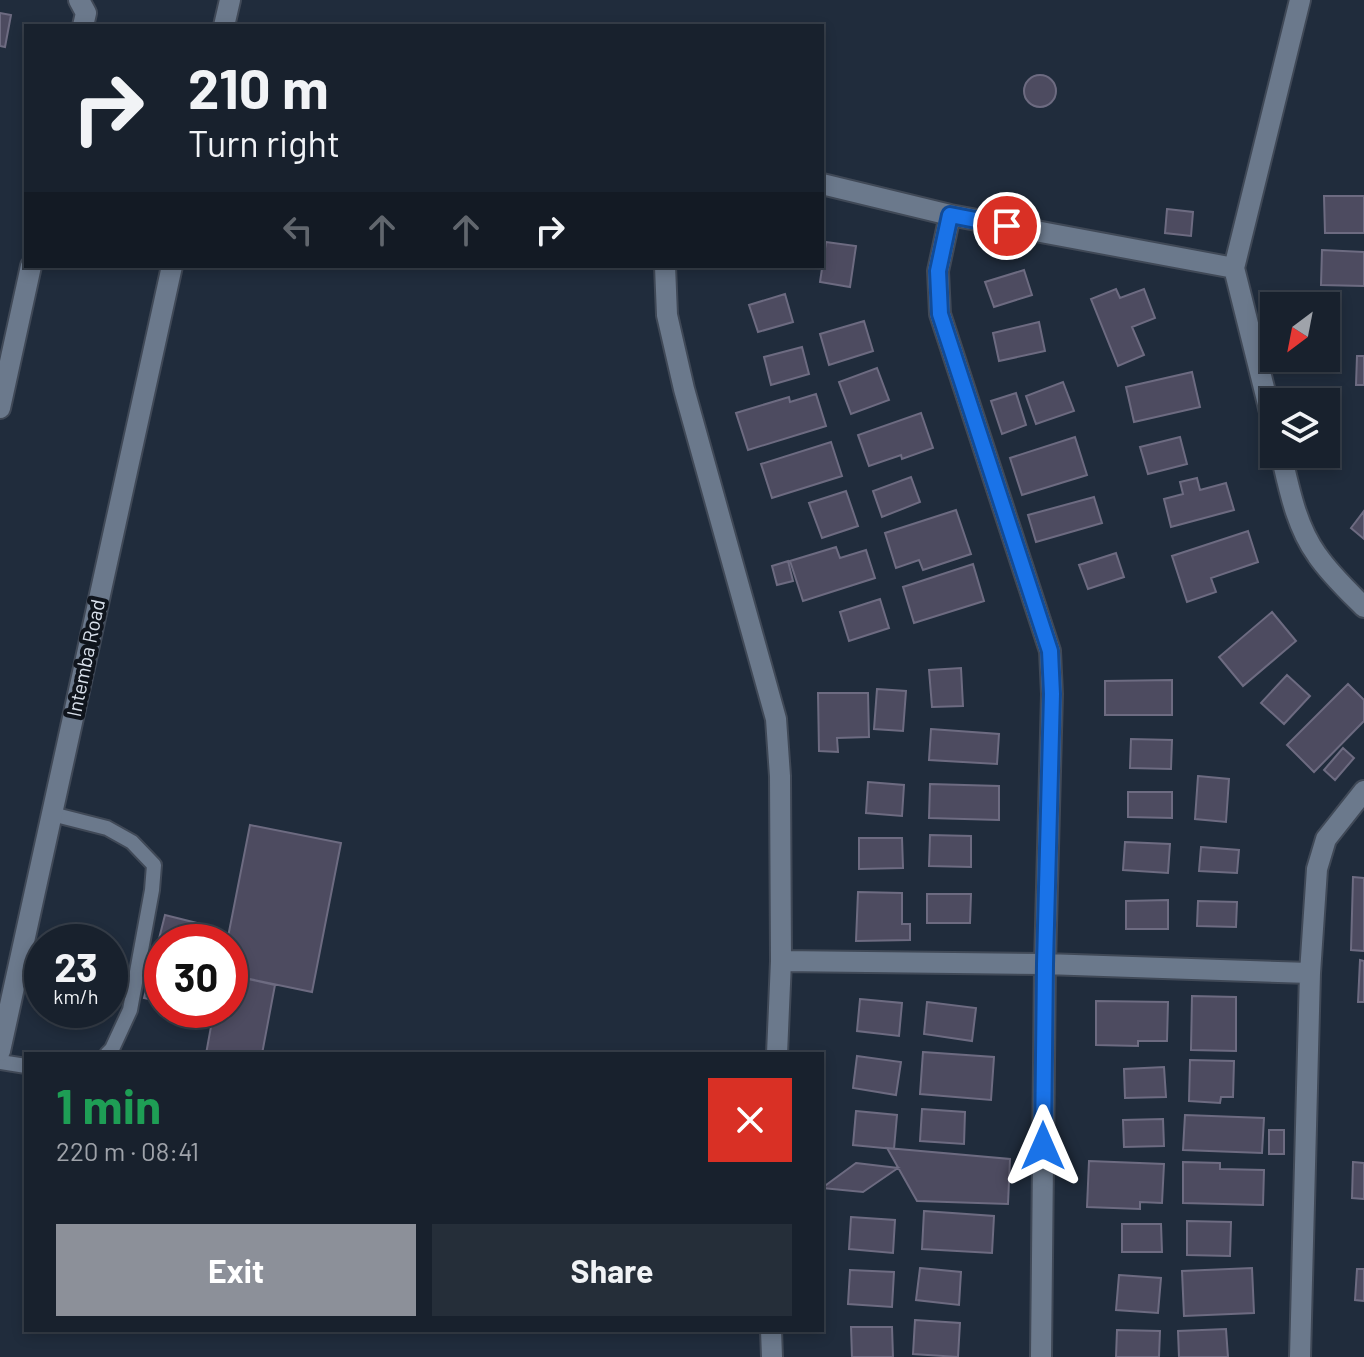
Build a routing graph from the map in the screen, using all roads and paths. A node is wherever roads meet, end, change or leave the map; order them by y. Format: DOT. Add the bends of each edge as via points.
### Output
graph roads {
  1 [pos="79,0"];
  2 [pos="230,0"];
  3 [pos="1300,0"];
  4 [pos="83,24"];
  5 [pos="224,24"];
  6 [pos="824,184"];
  7 [pos="950,215"];
  8 [pos="31,268"];
  9 [pos="172,268"];
  10 [pos="665,268"];
  11 [pos="1234,268"];
  12 [pos="1264,388"];
  13 [pos="0,408"];
  14 [pos="1284,468"];
  15 [pos="1364,607"];
  16 [pos="1364,791"];
  17 [pos="52,814"];
  18 [pos="781,961"];
  19 [pos="1045,964"];
  20 [pos="1310,973"];
  21 [pos="0,1051"];
  22 [pos="109,1052"];
  23 [pos="777,1052"];
  24 [pos="0,1062"];
  25 [pos="24,1066"];
  26 [pos="771,1332"];
  27 [pos="772,1357"];
  28 [pos="1041,1357"];
  29 [pos="1300,1357"];
  1 -- 4 [label="street" via="86,13"];
  2 -- 5 [label="street"];
  3 -- 11 [label="street"];
  6 -- 7 [label="street"];
  7 -- 11 [label="street"];
  7 -- 19 [label="street" via="938,271 940,314 1050,651"];
  8 -- 13 [label="street"];
  9 -- 17 [label="street, Intemba Road"];
  10 -- 18 [label="street" via="667,315 684,389 776,719"];
  11 -- 12 [label="street"];
  14 -- 15 [label="street" via="1295,511 1316,554"];
  16 -- 20 [label="street" via="1326,839 1317,869"];
  17 -- 21 [label="street, Intemba Road"];
  17 -- 22 [label="lane" via="107,828 132,842 154,865 130,1010"];
  18 -- 19 [label="street"];
  18 -- 23 [label="street"];
  19 -- 20 [label="street"];
  19 -- 28 [label="street"];
  20 -- 29 [label="street"];
  24 -- 25 [label="lane"];
  26 -- 27 [label="street"];
}
